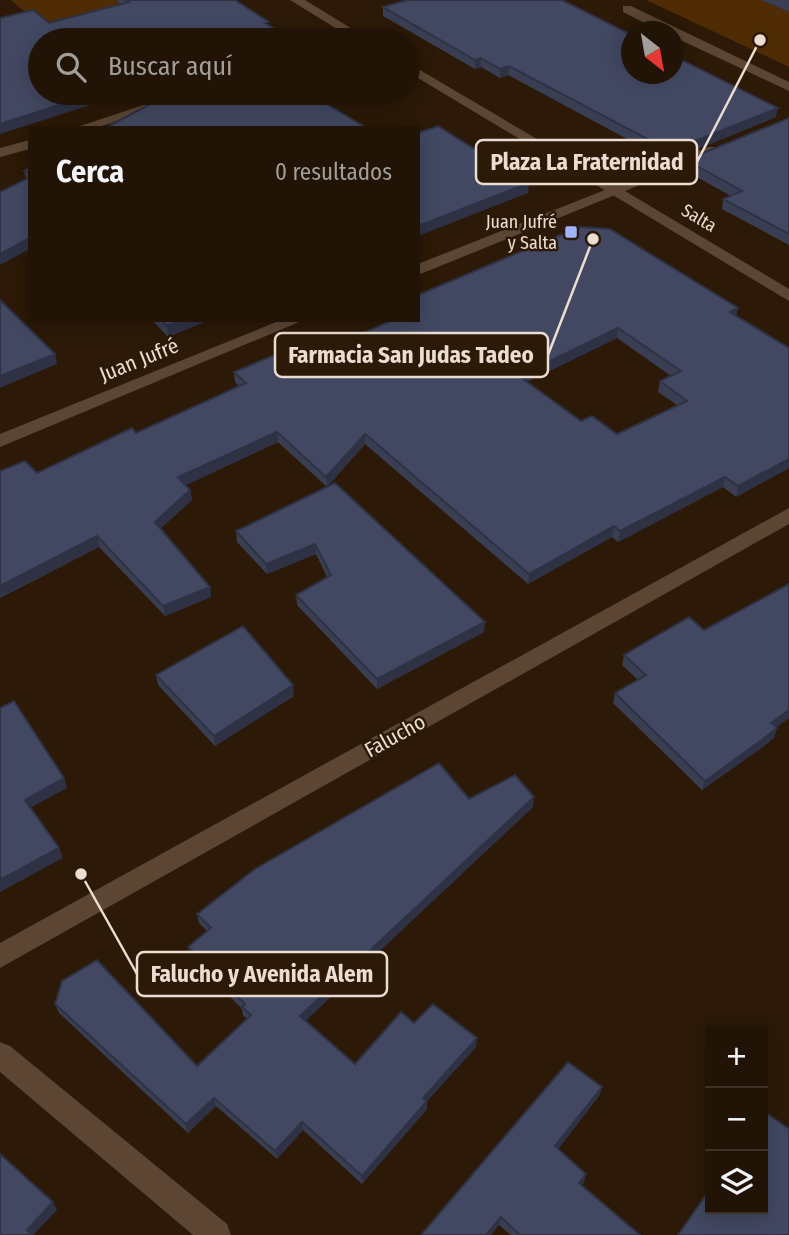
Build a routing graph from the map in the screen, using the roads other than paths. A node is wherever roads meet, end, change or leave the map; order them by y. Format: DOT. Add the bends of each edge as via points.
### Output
graph roads {
  1 [pos="296,0"];
  2 [pos="626,9"];
  3 [pos="651,21"];
  4 [pos="342,28"];
  5 [pos="684,37"];
  6 [pos="420,74"];
  7 [pos="789,87"];
  8 [pos="155,105"];
  9 [pos="87,126"];
  10 [pos="28,145"];
  11 [pos="722,146"];
  12 [pos="0,153"];
  13 [pos="615,190"];
  14 [pos="420,269"];
  15 [pos="789,296"];
  16 [pos="291,322"];
  17 [pos="0,441"];
  18 [pos="789,515"];
  19 [pos="0,956"];
  20 [pos="0,1055"];
  21 [pos="216,1235"];
  1 -- 4 [label="street"];
  2 -- 3 [label="street"];
  5 -- 7 [label="street"];
  6 -- 13 [label="street, Salta"];
  8 -- 9 [label="street"];
  10 -- 12 [label="street"];
  11 -- 13 [label="street"];
  13 -- 14 [label="street"];
  13 -- 15 [label="street, Salta"];
  16 -- 17 [label="street, Juan Jufré"];
  18 -- 19 [label="street, Falucho"];
  20 -- 21 [label="street"];
}
